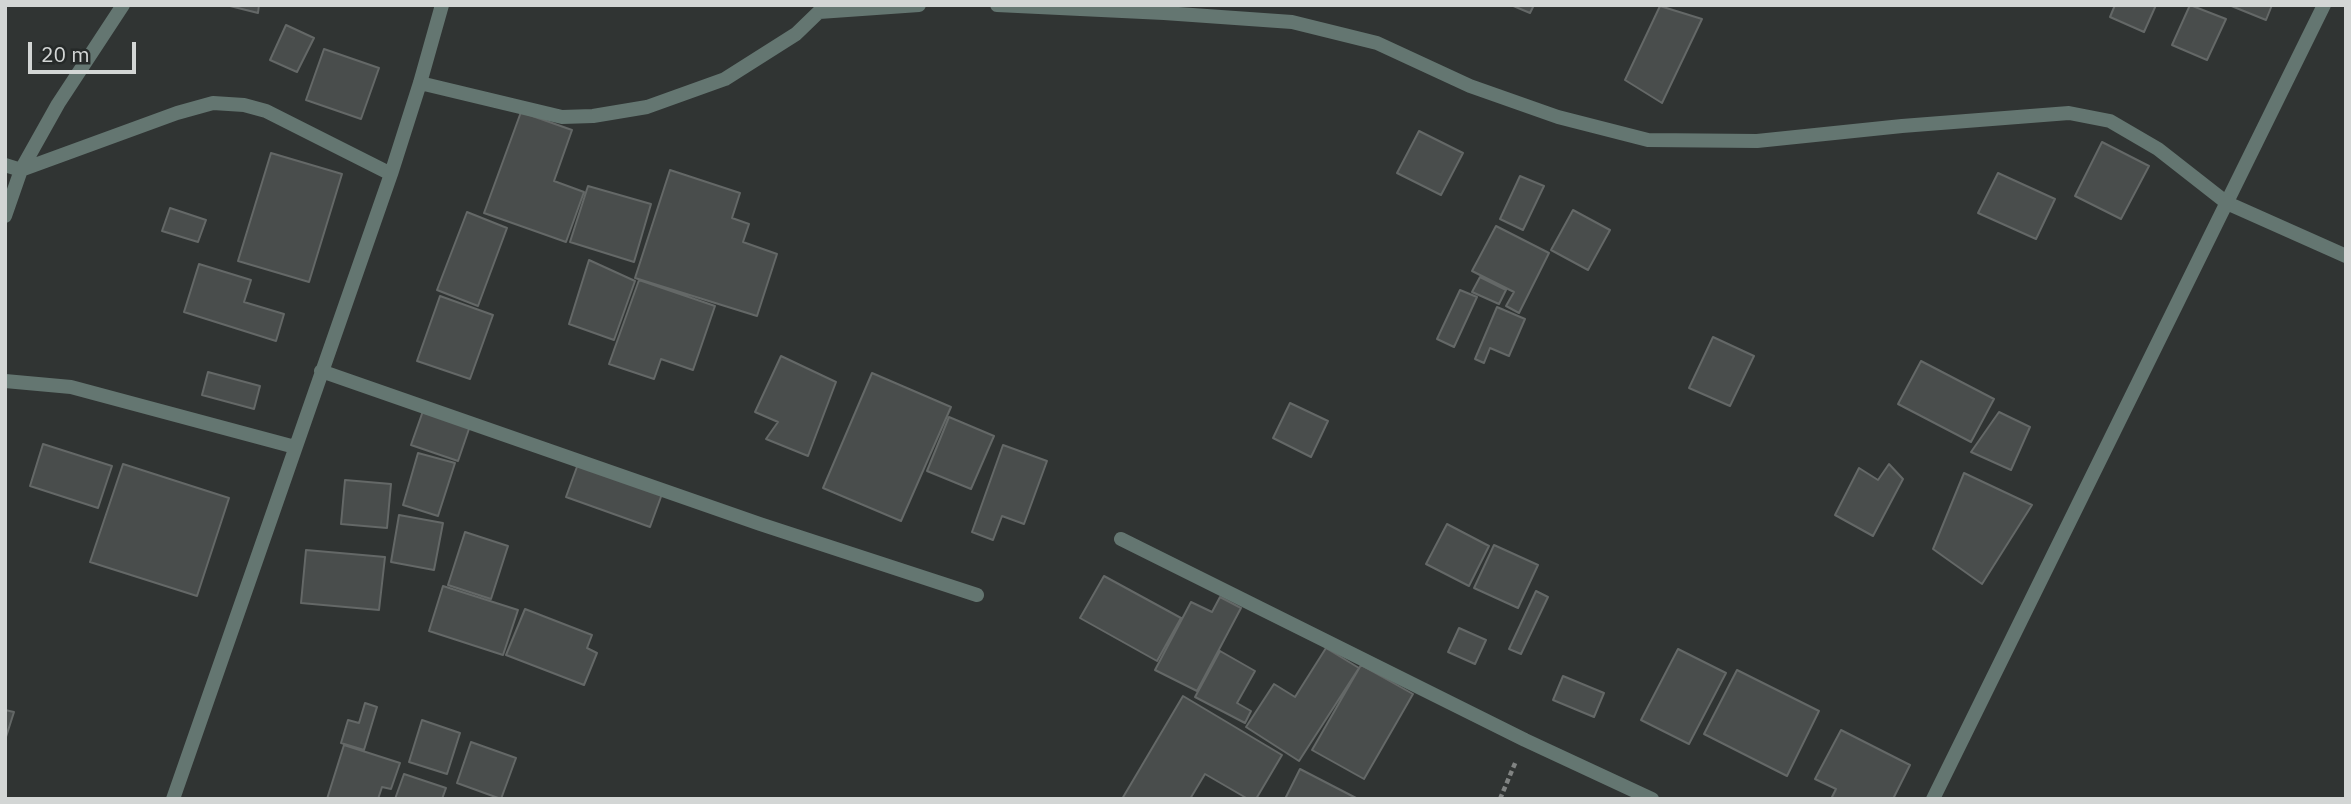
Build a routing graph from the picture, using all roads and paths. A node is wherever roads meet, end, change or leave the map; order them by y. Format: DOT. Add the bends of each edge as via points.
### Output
graph roads {
  1 [pos="123,5"];
  2 [pos="442,5"];
  3 [pos="919,5"];
  4 [pos="997,5"];
  5 [pos="2325,5"];
  6 [pos="823,9"];
  7 [pos="421,83"];
  8 [pos="5,165"];
  9 [pos="21,170"];
  10 [pos="391,174"];
  11 [pos="2227,203"];
  12 [pos="5,216"];
  13 [pos="2346,256"];
  14 [pos="321,371"];
  15 [pos="5,381"];
  16 [pos="295,447"];
  17 [pos="1121,539"];
  18 [pos="977,595"];
  19 [pos="1525,740"];
  20 [pos="173,799"];
  21 [pos="1500,799"];
  22 [pos="1652,799"];
  23 [pos="1933,799"];
  1 -- 9 [label="street"];
  2 -- 7 [label="street"];
  3 -- 6 [label="street"];
  4 -- 11 [label="street" via="1292,22 1377,43 1469,86 1558,117 1648,139 1757,141 2069,113 2110,121 2158,149"];
  5 -- 11 [label="street"];
  6 -- 7 [label="street" via="796,34 725,79 648,107 562,117"];
  7 -- 10 [label="street"];
  8 -- 9 [label="street"];
  9 -- 10 [label="street" via="213,103 266,111"];
  9 -- 12 [label="street"];
  10 -- 14 [label="street"];
  11 -- 13 [label="street"];
  11 -- 23 [label="street"];
  14 -- 16 [label="street"];
  14 -- 18 [label="street"];
  15 -- 16 [label="street" via="71,387"];
  16 -- 20 [label="street"];
  17 -- 19 [label="street"];
  19 -- 21 [label="path"];
  19 -- 22 [label="street"];
}
